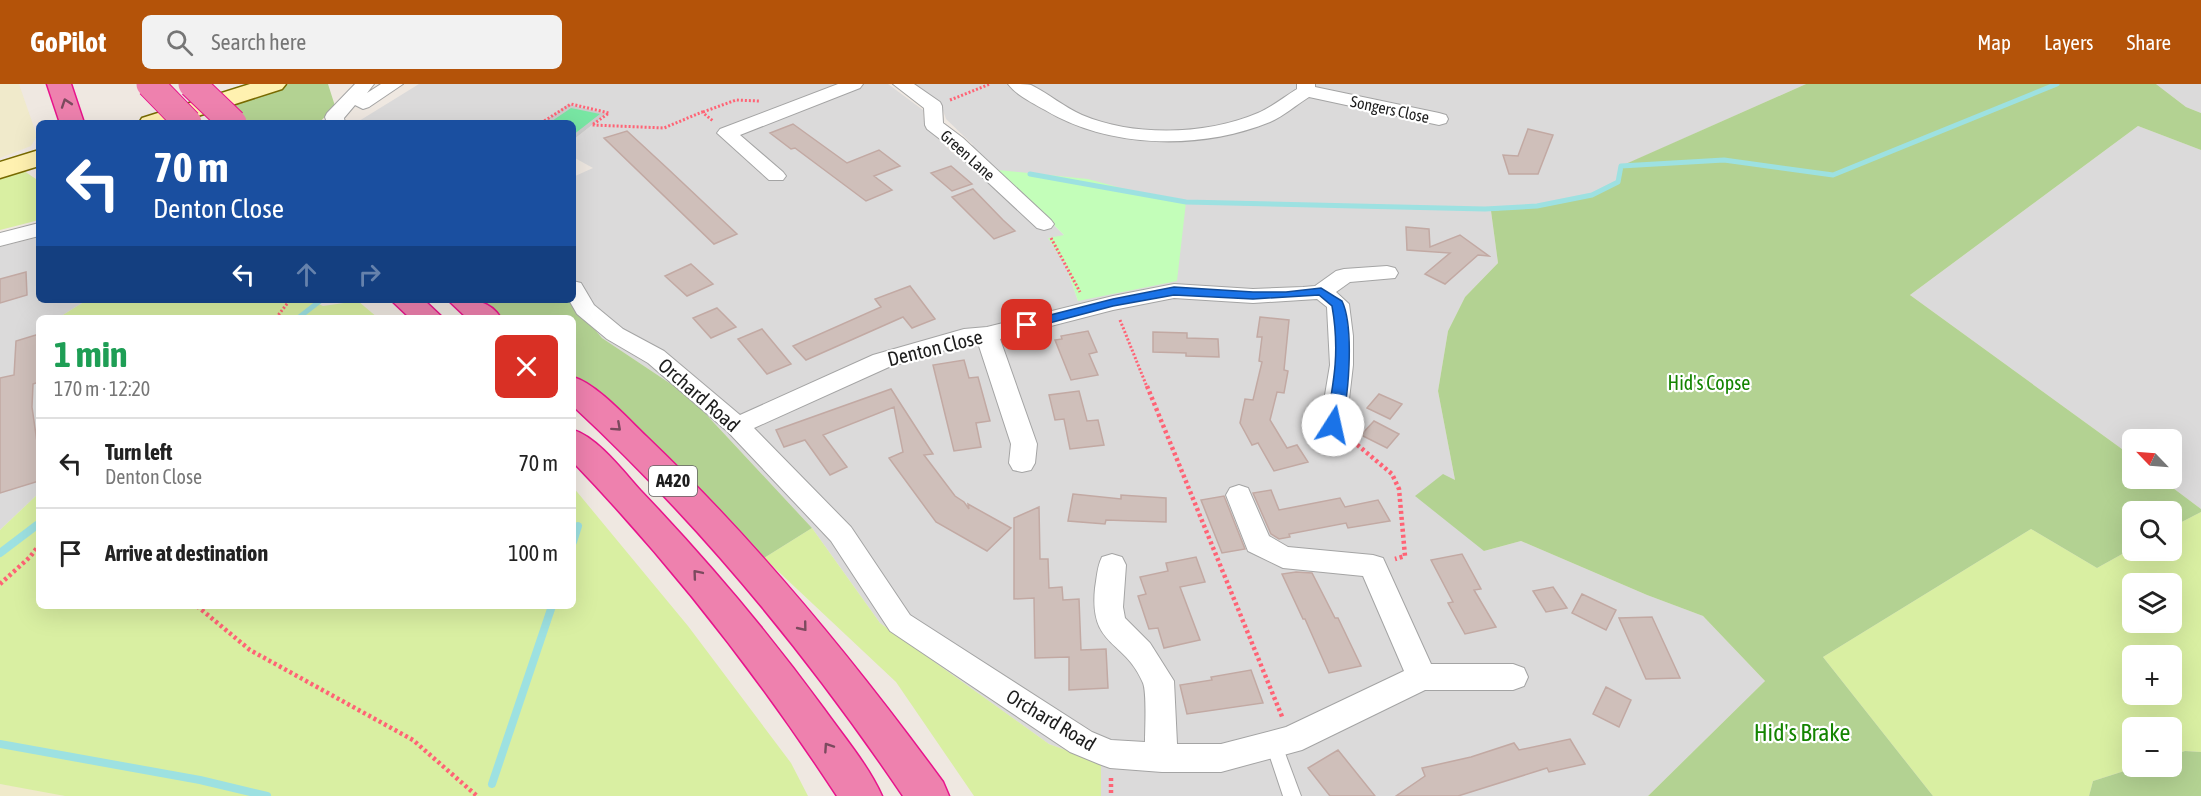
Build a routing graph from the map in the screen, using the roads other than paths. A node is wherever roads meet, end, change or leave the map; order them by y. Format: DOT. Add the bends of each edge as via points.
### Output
graph roads {
  1 [pos="59,84"];
  2 [pos="150,84"];
  3 [pos="192,84"];
  4 [pos="274,84"];
  5 [pos="365,84"];
  6 [pos="394,84"];
  7 [pos="854,84"];
  8 [pos="902,84"];
  9 [pos="1017,84"];
  10 [pos="1306,87"];
  11 [pos="363,103"];
  12 [pos="1439,119"];
  13 [pos="71,120"];
  14 [pos="160,120"];
  15 [pos="185,120"];
  16 [pos="230,120"];
  17 [pos="335,120"];
  18 [pos="36,159"];
  19 [pos="0,170"];
  20 [pos="776,176"];
  21 [pos="1044,224"];
  22 [pos="36,231"];
  23 [pos="0,240"];
  24 [pos="1387,273"];
  25 [pos="1321,291"];
  26 [pos="576,293"];
  27 [pos="410,303"];
  28 [pos="466,303"];
  29 [pos="424,315"];
  30 [pos="482,315"];
  31 [pos="987,335"];
  32 [pos="576,391"];
  33 [pos="1333,425"];
  34 [pos="737,426"];
  35 [pos="576,445"];
  36 [pos="1022,463"];
  37 [pos="1239,495"];
  38 [pos="1112,565"];
  39 [pos="1422,677"];
  40 [pos="1513,677"];
  41 [pos="1283,742"];
  42 [pos="1162,758"];
  43 [pos="861,796"];
  44 [pos="928,796"];
  45 [pos="1292,796"];
  13 -- 1 [label="highway, one-way"];
  2 -- 15 [label="highway, bridge"];
  3 -- 16 [label="highway, bridge"];
  4 -- 14 [label="main road"];
  5 -- 17 [label="street"];
  6 -- 11 [label="street"];
  7 -- 20 [label="street" via="727,133"];
  8 -- 21 [label="street, Green Lane" via="933,106 934,125"];
  9 -- 10 [label="street" via="1039,100 1082,121 1139,134 1204,133 1264,117"];
  10 -- 12 [label="street, Songers Close"];
  18 -- 19 [label="main road"];
  22 -- 23 [label="street"];
  24 -- 25 [label="street, Denton Close" via="1344,276"];
  25 -- 31 [label="street, Denton Close" via="1253,296 1174,291"];
  25 -- 33 [label="street" via="1338,304 1342,328 1344,366"];
  26 -- 34 [label="street, Orchard Road" via="585,309 615,334 656,357"];
  27 -- 29 [label="highway"];
  28 -- 30 [label="highway"];
  31 -- 34 [label="street, Denton Close" via="964,337 881,361"];
  31 -- 36 [label="street" via="1024,444"];
  32 -- 44 [label="highway, A420, one-way" via="644,451 767,582 881,727"];
  34 -- 42 [label="street, Orchard Road" via="841,534 900,623 1081,742 1110,754"];
  43 -- 35 [label="highway, A420, one-way" via="735,619 621,489"];
  37 -- 39 [label="street" via="1258,543 1283,557 1373,566"];
  38 -- 42 [label="street" via="1108,608 1111,622 1159,681"];
  39 -- 40 [label="street"];
  39 -- 41 [label="street, Orchard Road"];
  41 -- 42 [label="street, Orchard Road" via="1221,758"];
  41 -- 45 [label="lane"];
}
